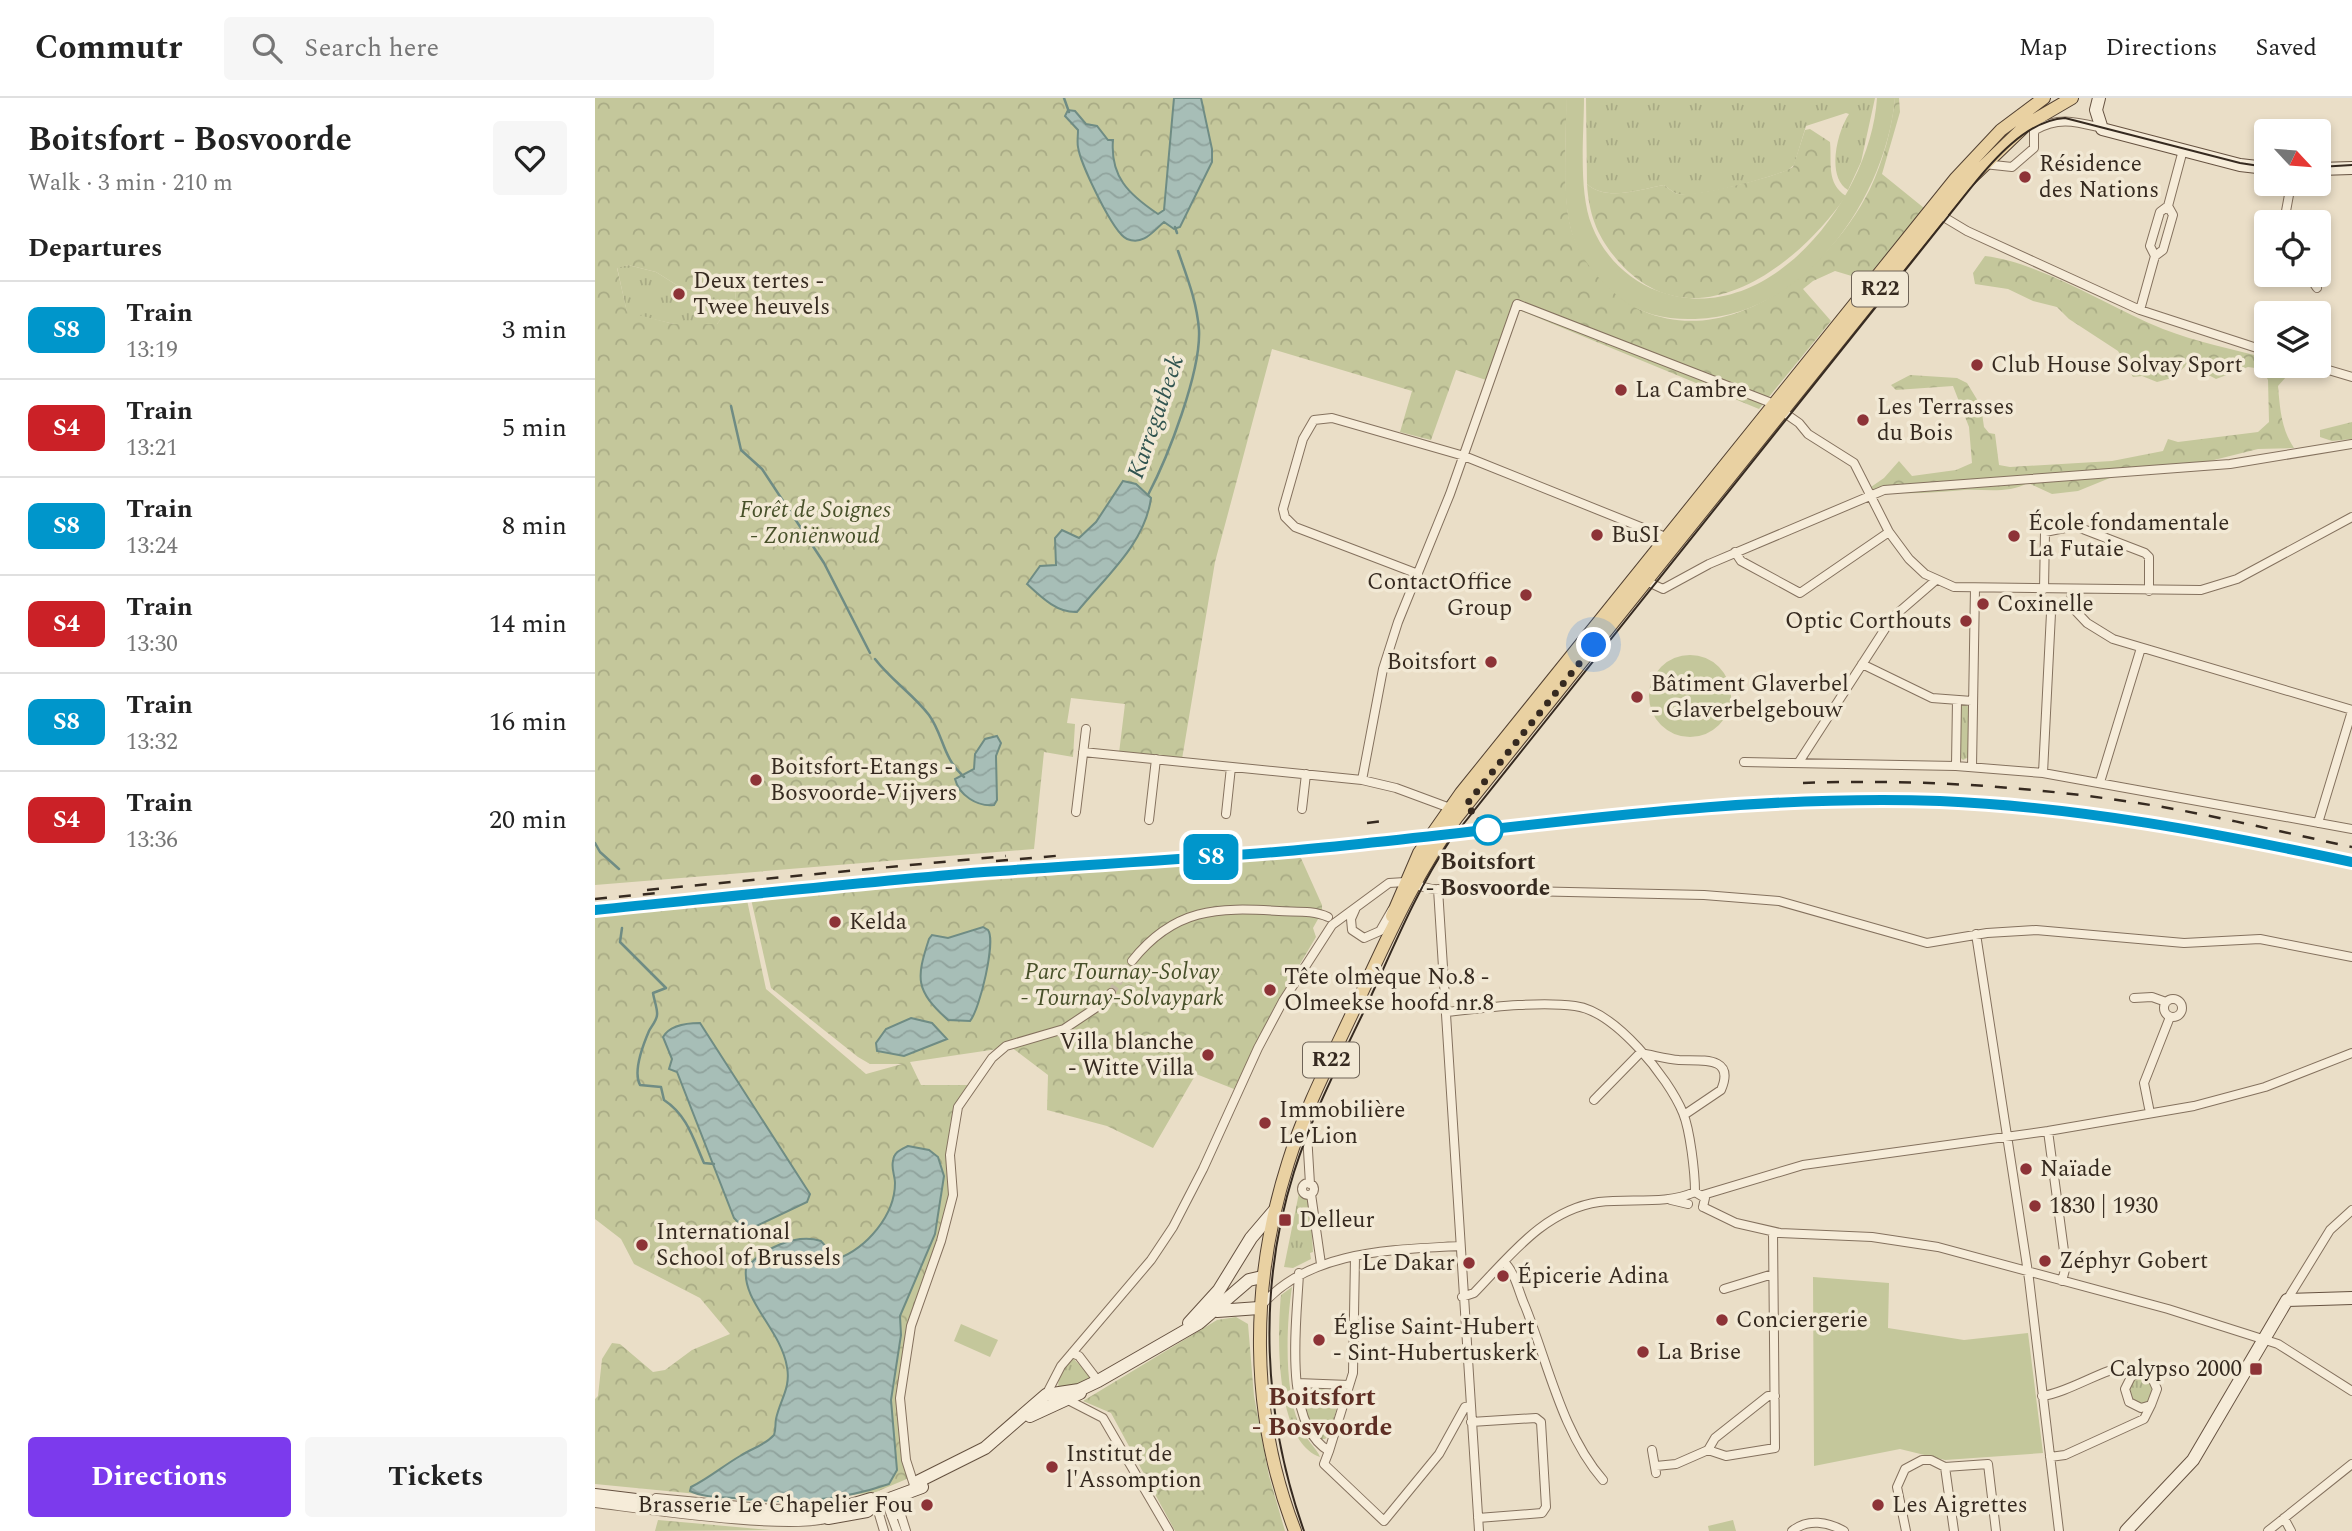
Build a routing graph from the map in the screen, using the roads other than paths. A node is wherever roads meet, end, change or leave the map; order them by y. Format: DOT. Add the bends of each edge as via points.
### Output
graph roads {
  1 [pos="2044,98"];
  2 [pos="2099,98"];
  3 [pos="2063,99"];
  4 [pos="2035,124"];
  5 [pos="2102,128"];
  6 [pos="2183,150"];
  7 [pos="1984,164"];
  8 [pos="2254,165"];
  9 [pos="2352,168"];
  10 [pos="2331,169"];
  11 [pos="2168,206"];
  12 [pos="1935,211"];
  13 [pos="2155,256"];
  14 [pos="2140,310"];
  15 [pos="2254,347"];
  16 [pos="2331,371"];
  17 [pos="2352,377"];
  18 [pos="1778,408"];
  19 [pos="2352,444"];
  20 [pos="1464,456"];
  21 [pos="1868,496"];
  22 [pos="2352,517"];
  23 [pos="1889,532"];
  24 [pos="1668,538"];
  25 [pos="1735,552"];
  26 [pos="1418,574"];
  27 [pos="1936,580"];
  28 [pos="1646,581"];
  29 [pos="1975,588"];
  30 [pos="2044,589"];
  31 [pos="2072,590"];
  32 [pos="2148,590"];
  33 [pos="2071,606"];
  34 [pos="2141,648"];
  35 [pos="1862,664"];
  36 [pos="1957,700"];
  37 [pos="1972,701"];
  38 [pos="2352,710"];
  39 [pos="1086,729"];
  40 [pos="1083,752"];
  41 [pos="1156,759"];
  42 [pos="1744,762"];
  43 [pos="1799,762"];
  44 [pos="1956,766"];
  45 [pos="1231,767"];
  46 [pos="1972,767"];
  47 [pos="2043,773"];
  48 [pos="1306,774"];
  49 [pos="1362,780"];
  50 [pos="2100,782"];
  51 [pos="1302,808"];
  52 [pos="1450,808"];
  53 [pos="1076,812"];
  54 [pos="1226,814"];
  55 [pos="1149,820"];
  56 [pos="2318,823"];
  57 [pos="2352,829"];
  58 [pos="1410,884"];
  59 [pos="1438,889"];
  60 [pos="1397,901"];
  61 [pos="1358,907"];
  62 [pos="1332,918"];
  63 [pos="1351,922"];
  64 [pos="1976,934"];
  65 [pos="1379,956"];
  66 [pos="2352,957"];
  67 [pos="1132,961"];
  68 [pos="1111,993"];
  69 [pos="2134,998"];
  70 [pos="2166,1002"];
  71 [pos="1446,1012"];
  72 [pos="2170,1017"];
  73 [pos="1640,1053"];
  74 [pos="2352,1053"];
  75 [pos="1594,1100"];
  76 [pos="2149,1108"];
  77 [pos="1306,1115"];
  78 [pos="1684,1115"];
  79 [pos="2049,1131"];
  80 [pos="2006,1135"];
  81 [pos="1694,1197"];
  82 [pos="1703,1207"];
  83 [pos="2352,1210"];
  84 [pos="1274,1211"];
  85 [pos="1773,1232"];
  86 [pos="1459,1246"];
  87 [pos="1355,1257"];
  88 [pos="1504,1262"];
  89 [pos="1321,1264"];
  90 [pos="2027,1272"];
  91 [pos="1299,1273"];
  92 [pos="1773,1274"];
  93 [pos="1262,1277"];
  94 [pos="2062,1281"];
  95 [pos="1724,1289"];
  96 [pos="1462,1297"];
  97 [pos="2352,1298"];
  98 [pos="2287,1300"];
  99 [pos="1259,1308"];
  100 [pos="1213,1312"];
  101 [pos="1184,1329"];
  102 [pos="2265,1338"];
  103 [pos="1072,1353"];
  104 [pos="2140,1372"];
  105 [pos="1093,1383"];
  106 [pos="1297,1383"];
  107 [pos="1349,1385"];
  108 [pos="2352,1391"];
  109 [pos="1775,1396"];
  110 [pos="2042,1396"];
  111 [pos="1044,1397"];
  112 [pos="1068,1399"];
  113 [pos="2151,1405"];
  114 [pos="1469,1406"];
  115 [pos="1471,1422"];
  116 [pos="1007,1432"];
  117 [pos="1652,1450"];
  118 [pos="1708,1450"];
  119 [pos="1329,1451"];
  120 [pos="2050,1457"];
  121 [pos="2352,1464"];
  122 [pos="1945,1467"];
  123 [pos="1603,1480"];
  124 [pos="915,1488"];
  125 [pos="595,1495"];
  126 [pos="644,1501"];
  127 [pos="881,1502"];
  128 [pos="595,1503"];
  129 [pos="841,1507"];
  130 [pos="891,1515"];
  131 [pos="823,1517"];
  132 [pos="1478,1518"];
  133 [pos="2284,1518"];
  134 [pos="1810,1527"];
  135 [pos="884,1531"];
  136 [pos="897,1531"];
  137 [pos="906,1531"];
  138 [pos="1169,1531"];
  139 [pos="1295,1531"];
  140 [pos="1479,1531"];
  141 [pos="1793,1531"];
  142 [pos="1844,1531"];
  143 [pos="1906,1531"];
  144 [pos="1954,1531"];
  145 [pos="1996,1531"];
  146 [pos="2059,1531"];
  147 [pos="2126,1531"];
  148 [pos="2268,1531"];
  149 [pos="2291,1531"];
  1 -- 12 [label="main road, R22" via="1981,150"];
  2 -- 5 [label="main road" via="2096,110"];
  3 -- 4 [label="main road, R22"];
  4 -- 5 [label="street" via="2061,120"];
  4 -- 7 [label="main road, R22"];
  4 -- 7 [label="street" via="2034,148 2012,167"];
  5 -- 6 [label="main road"];
  6 -- 8 [label="main road"];
  6 -- 11 [label="street"];
  7 -- 12 [label="main road, R22"];
  9 -- 10 [label="main road"];
  11 -- 13 [label="street" via="2160,212 2150,246"];
  11 -- 13 [label="street" via="2173,215 2163,250"];
  12 -- 14 [label="street" via="1967,231"];
  12 -- 18 [label="main road, R22"];
  13 -- 14 [label="street"];
  14 -- 15 [label="street"];
  16 -- 17 [label="street"];
  18 -- 20 [label="street" via="1517,304"];
  18 -- 21 [label="street" via="1854,463"];
  18 -- 24 [label="main road, R22"];
  18 -- 28 [label="main road, R22"];
  19 -- 21 [label="street" via="2230,464 1884,490"];
  20 -- 24 [label="street"];
  20 -- 26 [label="street"];
  20 -- 26 [label="street" via="1332,418 1314,420 1307,430 1283,509 1285,517 1294,527"];
  21 -- 23 [label="street"];
  21 -- 25 [label="street"];
  22 -- 32 [label="street" via="2285,555 2214,587"];
  23 -- 25 [label="street" via="1800,593 1741,561"];
  23 -- 27 [label="street" via="1909,559"];
  24 -- 52 [label="main road, R22"];
  25 -- 28 [label="street" via="1663,589"];
  26 -- 49 [label="street" via="1383,669"];
  27 -- 29 [label="street"];
  27 -- 35 [label="street" via="1892,618"];
  28 -- 58 [label="main road, R22" via="1457,817"];
  29 -- 30 [label="street"];
  29 -- 37 [label="street"];
  30 -- 31 [label="street"];
  30 -- 32 [label="street" via="2045,532 2070,526 2145,553 2149,557"];
  31 -- 32 [label="street"];
  31 -- 33 [label="street"];
  33 -- 34 [label="street" via="2102,634"];
  33 -- 47 [label="street" via="2056,607 2051,613"];
  34 -- 38 [label="street"];
  34 -- 50 [label="street"];
  35 -- 36 [label="street" via="1932,698"];
  35 -- 43 [label="street"];
  36 -- 37 [label="street"];
  36 -- 44 [label="street"];
  37 -- 46 [label="street"];
  38 -- 56 [label="street"];
  39 -- 40 [label="street"];
  40 -- 41 [label="street"];
  40 -- 53 [label="street"];
  41 -- 45 [label="street"];
  41 -- 55 [label="street"];
  42 -- 43 [label="street"];
  43 -- 44 [label="street"];
  44 -- 46 [label="street"];
  45 -- 48 [label="street"];
  45 -- 54 [label="street"];
  46 -- 47 [label="street"];
  47 -- 50 [label="street"];
  48 -- 49 [label="street"];
  48 -- 51 [label="street"];
  49 -- 52 [label="street"];
  50 -- 56 [label="street"];
  52 -- 58 [label="main road, R22" via="1422,847"];
  56 -- 57 [label="street"];
  58 -- 59 [label="street"];
  58 -- 60 [label="main road, R22"];
  58 -- 61 [label="street" via="1389,883"];
  58 -- 65 [label="main road, R22"];
  59 -- 64 [label="street" via="1779,901 1927,943"];
  59 -- 71 [label="street"];
  60 -- 63 [label="street" via="1380,931 1372,936 1359,936"];
  60 -- 65 [label="main road, R22"];
  61 -- 62 [label="street"];
  61 -- 63 [label="street"];
  62 -- 63 [label="street"];
  62 -- 67 [label="street" via="1243,908 1205,911 1162,930"];
  62 -- 103 [label="street" via="1258,1048 1173,1227"];
  64 -- 66 [label="street" via="2036,930 2184,943 2259,939"];
  64 -- 80 [label="street"];
  65 -- 77 [label="main road, R22"];
  68 -- 124 [label="street" via="1064,1029 1006,1046 992,1058 958,1107 950,1155 953,1195 911,1326 900,1398 906,1460"];
  69 -- 70 [label="street"];
  70 -- 72 [label="street" via="2164,1009"];
  70 -- 72 [label="street" via="2176,999 2182,1006 2178,1015"];
  71 -- 73 [label="street" via="1576,1006 1614,1026"];
  71 -- 86 [label="street"];
  72 -- 76 [label="street" via="2145,1080"];
  73 -- 75 [label="street"];
  73 -- 78 [label="street" via="1660,1073"];
  73 -- 78 [label="street" via="1704,1059 1722,1068 1721,1090"];
  74 -- 79 [label="street" via="2231,1097"];
  77 -- 84 [label="main road, R22"];
  77 -- 89 [label="street" via="1310,1184 1303,1185 1302,1191 1311,1194"];
  78 -- 81 [label="street"];
  79 -- 80 [label="street"];
  79 -- 94 [label="street" via="2066,1266"];
  80 -- 81 [label="street" via="1803,1165"];
  80 -- 90 [label="street"];
  81 -- 82 [label="street"];
  81 -- 82 [label="street" via="1693,1209"];
  81 -- 88 [label="street" via="1578,1207 1529,1235"];
  82 -- 85 [label="street" via="1736,1223"];
  83 -- 98 [label="street" via="2330,1230"];
  84 -- 93 [label="main road, R22"];
  84 -- 101 [label="main road" via="1219,1290"];
  85 -- 90 [label="street" via="1903,1241"];
  85 -- 92 [label="street"];
  86 -- 87 [label="street"];
  86 -- 96 [label="street"];
  87 -- 89 [label="street"];
  87 -- 107 [label="street"];
  88 -- 96 [label="street" via="1474,1293"];
  88 -- 123 [label="street" via="1560,1404"];
  89 -- 91 [label="street"];
  90 -- 94 [label="street"];
  90 -- 110 [label="street"];
  91 -- 99 [label="street"];
  91 -- 106 [label="street"];
  92 -- 95 [label="street"];
  92 -- 109 [label="street"];
  93 -- 99 [label="main road, R22"];
  93 -- 100 [label="main road" via="1249,1280"];
  94 -- 102 [label="street"];
  96 -- 114 [label="street"];
  97 -- 98 [label="main road"];
  98 -- 102 [label="main road"];
  99 -- 100 [label="main road"];
  99 -- 139 [label="main road, R22" via="1272,1454"];
  100 -- 101 [label="main road"];
  101 -- 105 [label="main road"];
  102 -- 108 [label="street"];
  102 -- 147 [label="main road" via="2193,1460"];
  103 -- 105 [label="street" via="1079,1356"];
  103 -- 111 [label="street"];
  104 -- 110 [label="street" via="2125,1367"];
  104 -- 113 [label="street" via="2152,1377 2157,1389"];
  104 -- 113 [label="street" via="2125,1389 2129,1402 2141,1408"];
  105 -- 111 [label="main road"];
  105 -- 112 [label="main road"];
  106 -- 107 [label="street"];
  106 -- 119 [label="street" via="1310,1432"];
  107 -- 119 [label="street"];
  109 -- 118 [label="street" via="1768,1396 1715,1438"];
  109 -- 118 [label="street" via="1775,1448 1726,1456"];
  110 -- 120 [label="street"];
  111 -- 116 [label="main road"];
  112 -- 116 [label="main road" via="1040,1410"];
  112 -- 138 [label="street" via="1103,1418"];
  113 -- 120 [label="street" via="2144,1419 2066,1455"];
  114 -- 115 [label="street"];
  114 -- 119 [label="street" via="1384,1521 1324,1464"];
  115 -- 132 [label="street"];
  115 -- 132 [label="street" via="1536,1418 1541,1422 1546,1507 1542,1513"];
  116 -- 124 [label="main road"];
  117 -- 118 [label="street" via="1656,1469"];
  120 -- 146 [label="street"];
  121 -- 133 [label="street"];
  122 -- 143 [label="street" via="1922,1460 1901,1473 1897,1492"];
  122 -- 144 [label="street"];
  122 -- 145 [label="street" via="1988,1464"];
  124 -- 127 [label="main road"];
  125 -- 126 [label="main road"];
  126 -- 129 [label="street" via="668,1497 773,1509"];
  126 -- 131 [label="main road" via="776,1517"];
  127 -- 129 [label="main road" via="871,1499"];
  127 -- 130 [label="street"];
  127 -- 131 [label="main road" via="867,1511"];
  127 -- 135 [label="street"];
  128 -- 131 [label="street" via="775,1524 820,1523"];
  129 -- 131 [label="main road"];
  130 -- 136 [label="street"];
  130 -- 137 [label="street" via="901,1515"];
  132 -- 140 [label="street"];
  133 -- 148 [label="street"];
  133 -- 149 [label="street"];
  134 -- 141 [label="street"];
  134 -- 142 [label="street" via="1827,1524"];
}
